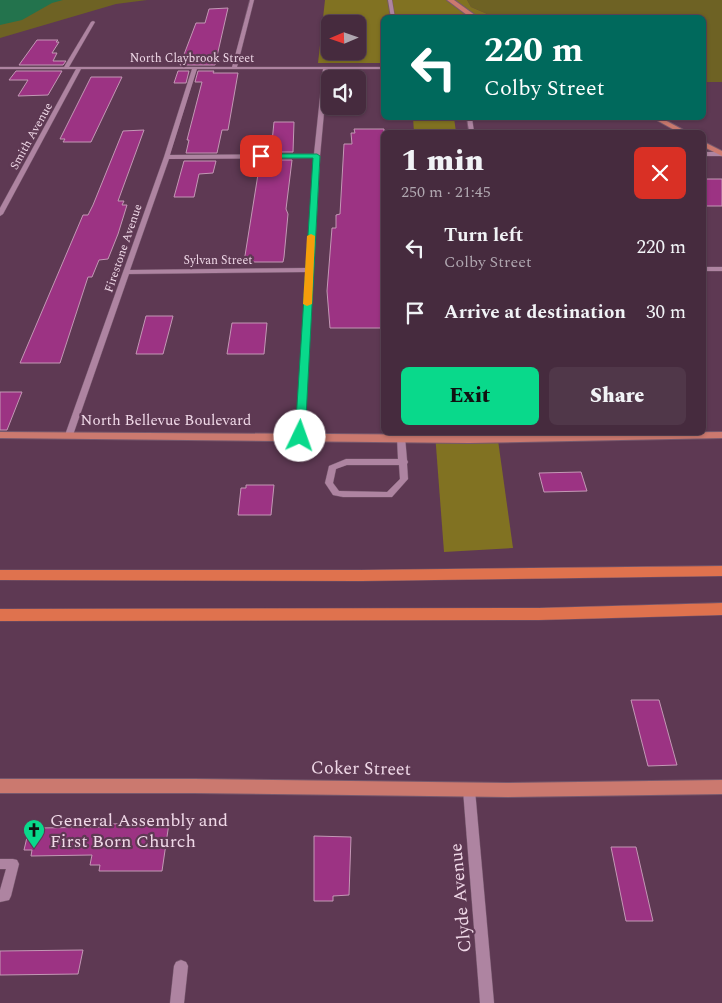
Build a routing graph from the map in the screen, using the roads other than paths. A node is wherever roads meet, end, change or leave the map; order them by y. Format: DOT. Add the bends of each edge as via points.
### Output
graph roads {
  1 [pos="252,0"];
  2 [pos="390,0"];
  3 [pos="450,0"];
  4 [pos="392,15"];
  5 [pos="472,15"];
  6 [pos="93,22"];
  7 [pos="66,67"];
  8 [pos="80,67"];
  9 [pos="0,68"];
  10 [pos="195,68"];
  11 [pos="234,68"];
  12 [pos="326,68"];
  13 [pos="381,68"];
  14 [pos="660,120"];
  15 [pos="680,130"];
  16 [pos="706,145"];
  17 [pos="706,154"];
  18 [pos="722,154"];
  19 [pos="317,156"];
  20 [pos="167,157"];
  21 [pos="0,214"];
  22 [pos="706,269"];
  23 [pos="722,269"];
  24 [pos="309,270"];
  25 [pos="126,272"];
  26 [pos="0,435"];
  27 [pos="69,435"];
  28 [pos="722,435"];
  29 [pos="300,436"];
  30 [pos="534,436"];
  31 [pos="401,437"];
  32 [pos="404,462"];
  33 [pos="722,571"];
  34 [pos="0,575"];
  35 [pos="722,609"];
  36 [pos="0,615"];
  37 [pos="0,786"];
  38 [pos="722,787"];
  39 [pos="469,790"];
  40 [pos="0,864"];
  41 [pos="0,896"];
  42 [pos="180,966"];
  43 [pos="177,1003"];
  44 [pos="487,1003"];
  1 -- 11 [label="street"];
  2 -- 4 [label="street"];
  3 -- 5 [label="main road"];
  6 -- 7 [label="street"];
  7 -- 8 [label="street, North Claybrook Street"];
  7 -- 9 [label="street, North Claybrook Street"];
  8 -- 10 [label="street, North Claybrook Street"];
  8 -- 21 [label="street, Smith Avenue"];
  10 -- 11 [label="street, North Claybrook Street"];
  10 -- 20 [label="street, Firestone Avenue"];
  11 -- 12 [label="street, North Claybrook Street"];
  12 -- 13 [label="street, North Claybrook Street"];
  12 -- 19 [label="street"];
  14 -- 15 [label="main road"];
  16 -- 18 [label="main road"];
  17 -- 18 [label="street"];
  19 -- 20 [label="street"];
  19 -- 24 [label="street"];
  20 -- 25 [label="street, Firestone Avenue"];
  22 -- 23 [label="street"];
  24 -- 25 [label="street, Sylvan Street"];
  24 -- 29 [label="street"];
  25 -- 27 [label="street, Firestone Avenue"];
  26 -- 27 [label="main road, North Bellevue Boulevard"];
  27 -- 29 [label="main road, North Bellevue Boulevard"];
  28 -- 30 [label="main road, North Bellevue Boulevard"];
  29 -- 31 [label="main road, North Bellevue Boulevard"];
  30 -- 31 [label="main road, North Bellevue Boulevard"];
  31 -- 32 [label="street"];
  32 -- 32 [label="street" via="404,479 388,495 336,493 329,483 332,468 338,464"];
  33 -- 34 [label="highway" via="529,575"];
  35 -- 36 [label="highway" via="539,614"];
  37 -- 39 [label="main road, Coker Street"];
  38 -- 39 [label="main road, Coker Street"];
  39 -- 44 [label="street, Clyde Avenue"];
  40 -- 41 [label="street" via="13,864 5,896"];
  42 -- 43 [label="street"];
}
